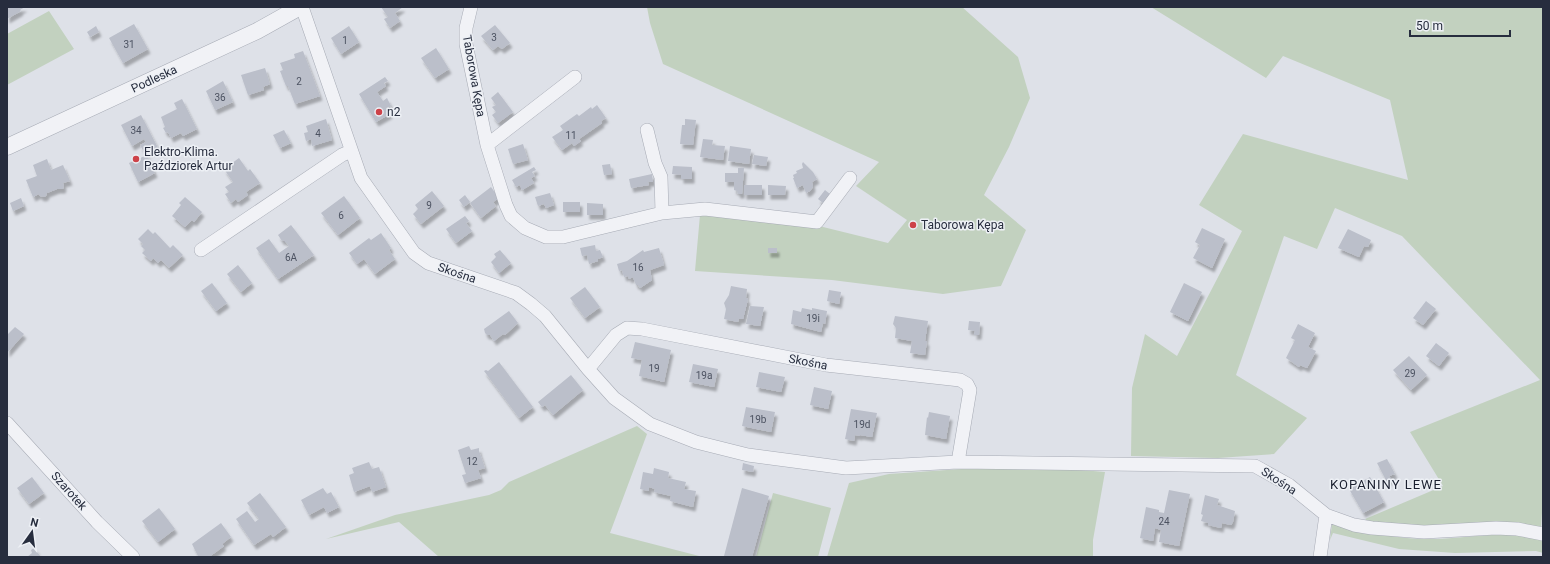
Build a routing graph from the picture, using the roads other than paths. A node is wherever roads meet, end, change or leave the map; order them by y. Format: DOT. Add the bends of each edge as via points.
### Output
graph roads {
  1 [pos="301,7"];
  2 [pos="471,7"];
  3 [pos="575,77"];
  4 [pos="647,130"];
  5 [pos="487,145"];
  6 [pos="7,147"];
  7 [pos="351,152"];
  8 [pos="850,178"];
  9 [pos="662,213"];
  10 [pos="201,250"];
  11 [pos="588,369"];
  12 [pos="7,423"];
  13 [pos="958,462"];
  14 [pos="1326,516"];
  15 [pos="1543,534"];
  16 [pos="133,557"];
  17 [pos="1320,557"];
  1 -- 6 [label="street, Podleska" via="257,31"];
  1 -- 7 [label="street, Skośna"];
  2 -- 5 [label="street, Taborowa Kępa" via="466,28 466,44"];
  3 -- 5 [label="street"];
  4 -- 9 [label="street" via="661,177"];
  5 -- 9 [label="street, Taborowa Kępa" via="511,216 525,228 546,237 563,237"];
  7 -- 10 [label="street" via="342,155"];
  7 -- 11 [label="street, Skośna" via="361,178 414,253 428,263 516,292 545,316"];
  8 -- 9 [label="street, Taborowa Kępa" via="817,222 705,209"];
  11 -- 13 [label="street, Skośna" via="614,398 650,424 696,442 748,455 846,468"];
  11 -- 13 [label="street, Skośna" via="616,335 627,328 826,365 960,380 967,384 970,390"];
  12 -- 16 [label="street, Szarotek" via="97,522"];
  13 -- 14 [label="street, Skośna" via="1255,466 1288,485"];
  14 -- 15 [label="street, Skośna" via="1372,528 1424,532 1496,528"];
  14 -- 17 [label="street"];
}
